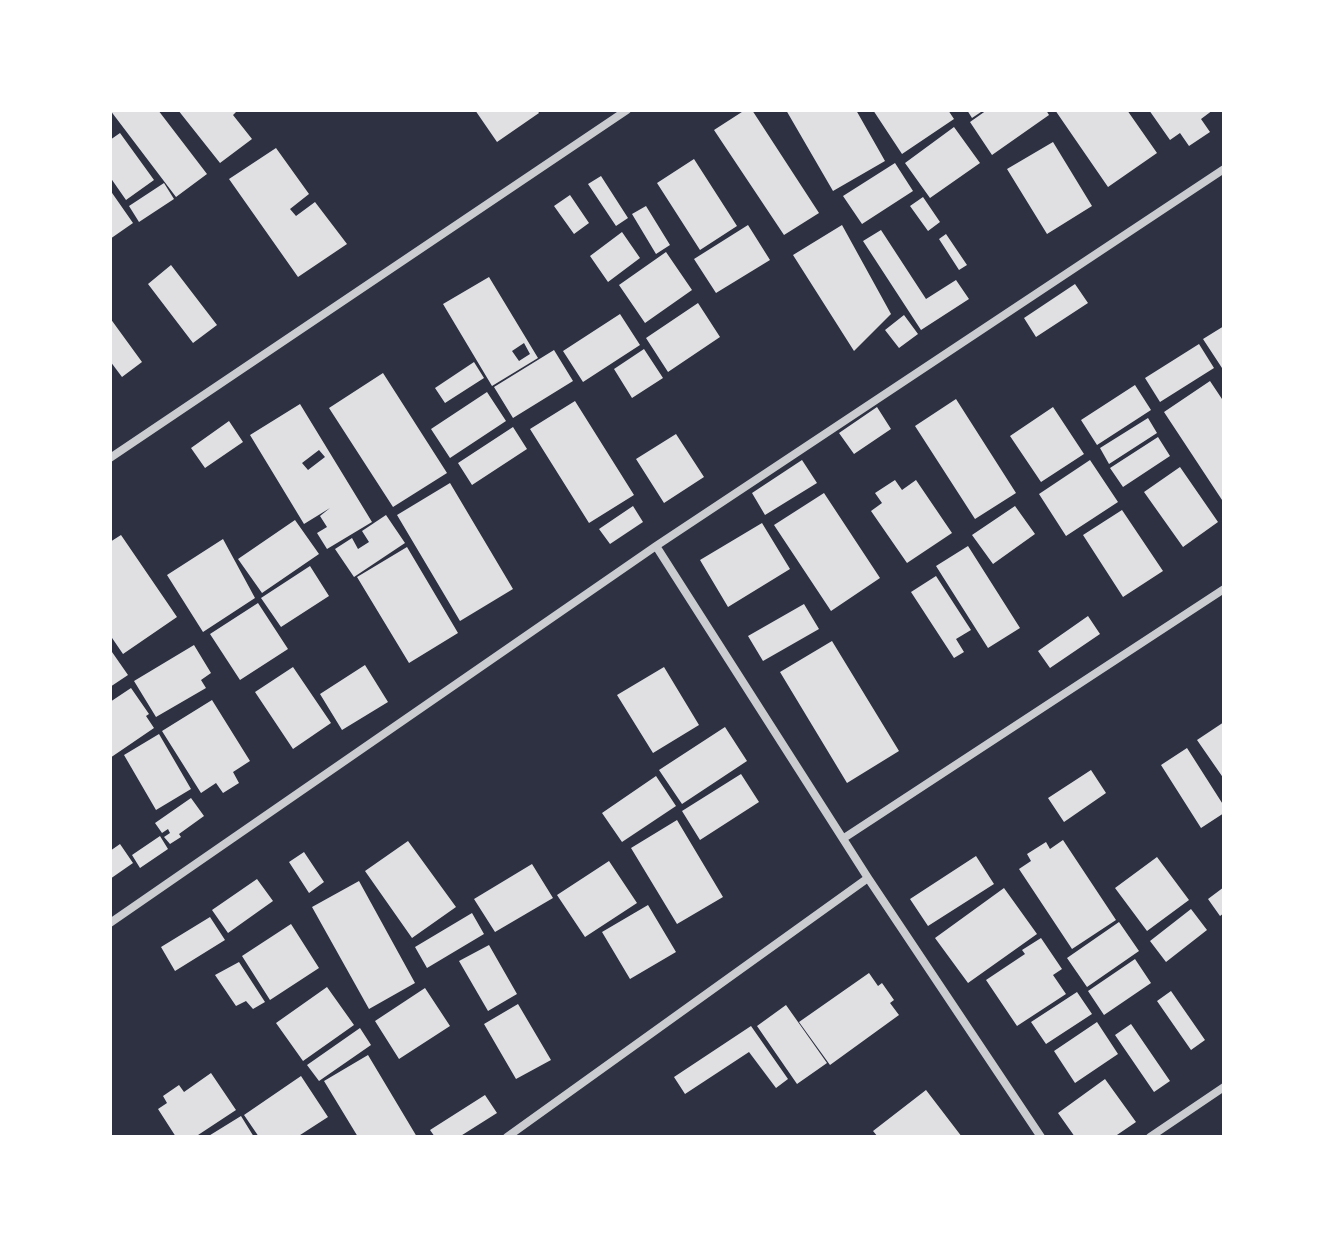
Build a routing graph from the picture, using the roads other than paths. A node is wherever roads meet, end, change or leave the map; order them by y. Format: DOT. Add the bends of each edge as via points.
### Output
graph roads {
  1 [pos="627,110"];
  2 [pos="1224,169"];
  3 [pos="110,458"];
  4 [pos="656,546"];
  5 [pos="1224,589"];
  6 [pos="844,838"];
  7 [pos="868,878"];
  8 [pos="110,923"];
  9 [pos="1224,1087"];
  10 [pos="507,1137"];
  11 [pos="1041,1137"];
  12 [pos="1150,1137"];
  1 -- 3 [label="street"];
  2 -- 4 [label="street"];
  4 -- 6 [label="street"];
  4 -- 8 [label="street"];
  5 -- 6 [label="street"];
  6 -- 7 [label="street"];
  7 -- 10 [label="street"];
  7 -- 11 [label="street"];
  9 -- 12 [label="street"];
}
